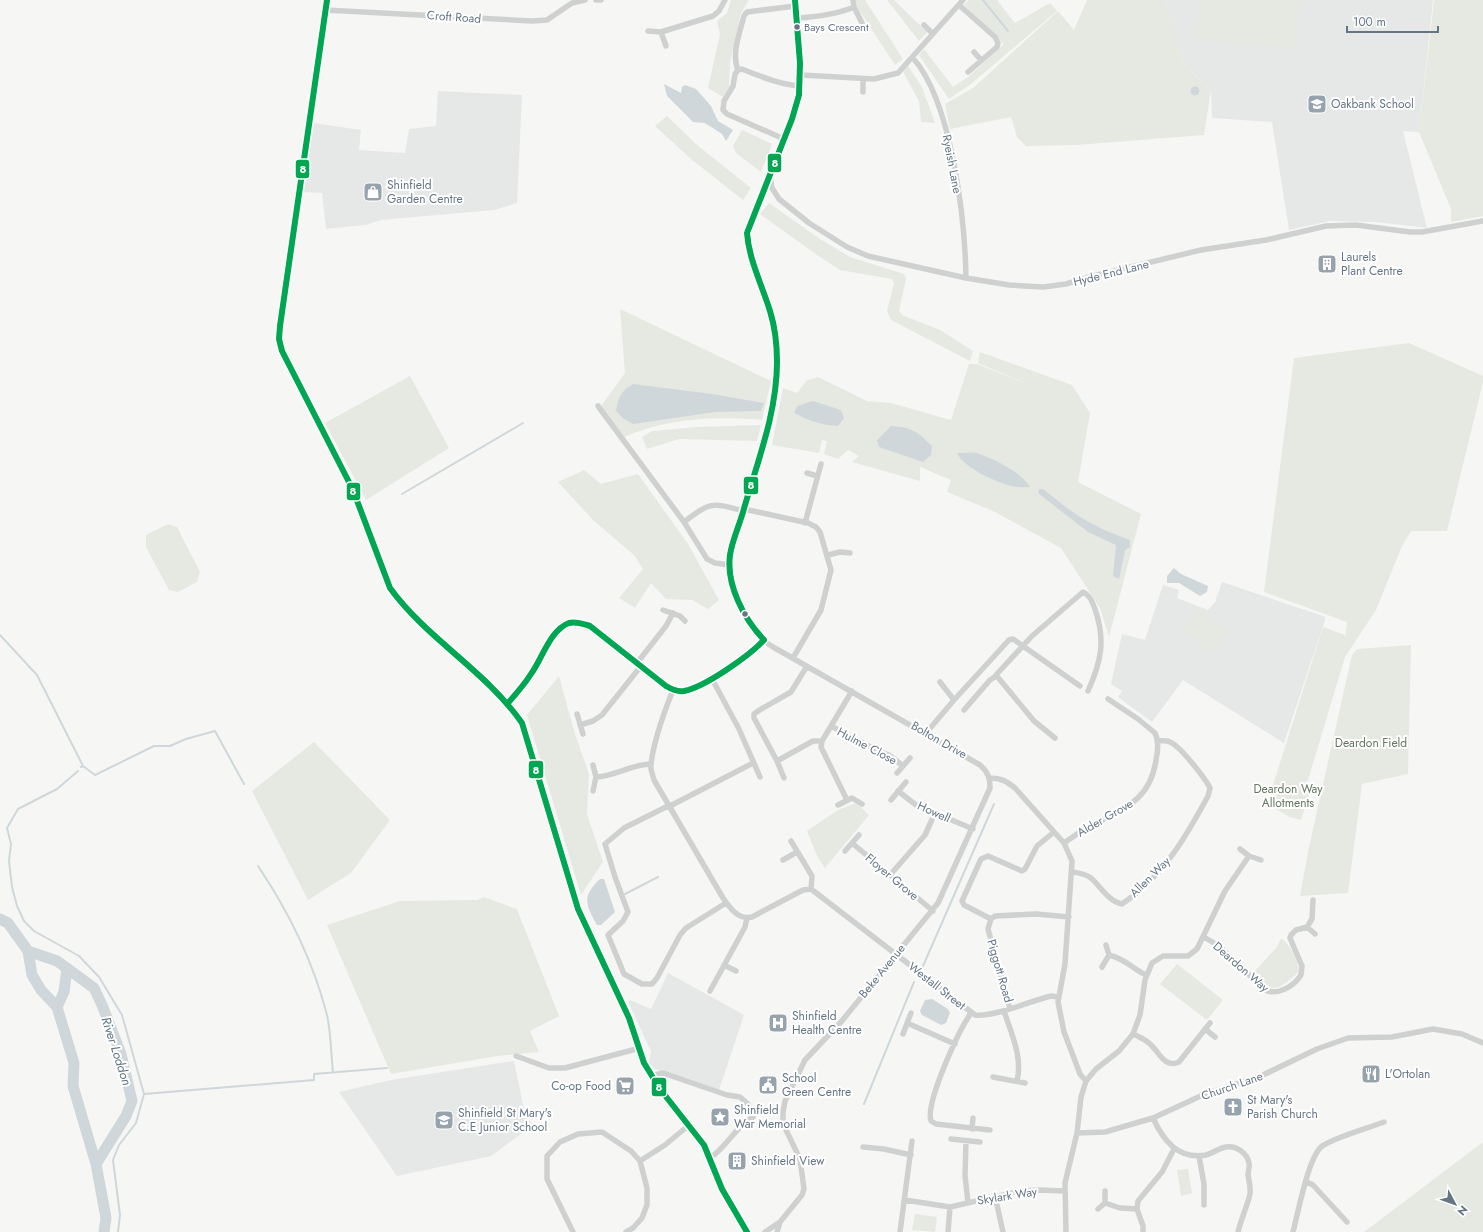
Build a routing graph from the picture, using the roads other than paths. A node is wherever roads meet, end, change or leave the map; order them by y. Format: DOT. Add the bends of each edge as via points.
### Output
graph roads {
  1 [pos="327,0"];
  2 [pos="585,0"];
  3 [pos="725,0"];
  4 [pos="853,0"];
  5 [pos="577,1"];
  6 [pos="961,2"];
  7 [pos="795,3"];
  8 [pos="854,7"];
  9 [pos="325,10"];
  10 [pos="796,18"];
  11 [pos="862,23"];
  12 [pos="924,25"];
  13 [pos="648,31"];
  14 [pos="661,32"];
  15 [pos="933,34"];
  16 [pos="666,46"];
  17 [pos="974,52"];
  18 [pos="913,58"];
  19 [pos="981,60"];
  20 [pos="738,70"];
  21 [pos="968,72"];
  22 [pos="801,75"];
  23 [pos="863,79"];
  24 [pos="800,86"];
  25 [pos="863,92"];
  26 [pos="789,126"];
  27 [pos="796,128"];
  28 [pos="784,139"];
  29 [pos="1483,221"];
  30 [pos="966,278"];
  31 [pos="598,406"];
  32 [pos="764,443"];
  33 [pos="821,464"];
  34 [pos="807,473"];
  35 [pos="817,476"];
  36 [pos="743,510"];
  37 [pos="684,522"];
  38 [pos="804,522"];
  39 [pos="850,553"];
  40 [pos="828,555"];
  41 [pos="729,565"];
  42 [pos="663,610"];
  43 [pos="673,613"];
  44 [pos="685,621"];
  45 [pos="764,640"];
  46 [pos="1023,644"];
  47 [pos="793,658"];
  48 [pos="639,664"];
  49 [pos="807,666"];
  50 [pos="996,676"];
  51 [pos="711,678"];
  52 [pos="940,682"];
  53 [pos="1080,686"];
  54 [pos="673,690"];
  55 [pos="852,690"];
  56 [pos="1088,691"];
  57 [pos="1108,699"];
  58 [pos="954,700"];
  59 [pos="508,703"];
  60 [pos="964,710"];
  61 [pos="577,714"];
  62 [pos="580,725"];
  63 [pos="831,726"];
  64 [pos="926,733"];
  65 [pos="583,734"];
  66 [pos="1055,738"];
  67 [pos="822,741"];
  68 [pos="1158,741"];
  69 [pos="910,758"];
  70 [pos="777,761"];
  71 [pos="753,763"];
  72 [pos="651,764"];
  73 [pos="593,765"];
  74 [pos="903,766"];
  75 [pos="897,773"];
  76 [pos="596,777"];
  77 [pos="760,777"];
  78 [pos="784,778"];
  79 [pos="990,778"];
  80 [pos="906,782"];
  81 [pos="593,791"];
  82 [pos="898,791"];
  83 [pos="847,800"];
  84 [pos="891,800"];
  85 [pos="838,804"];
  86 [pos="862,804"];
  87 [pos="670,806"];
  88 [pos="935,813"];
  89 [pos="973,829"];
  90 [pos="1054,832"];
  91 [pos="859,834"];
  92 [pos="791,841"];
  93 [pos="852,843"];
  94 [pos="1064,843"];
  95 [pos="1240,849"];
  96 [pos="845,851"];
  97 [pos="797,852"];
  98 [pos="1249,856"];
  99 [pos="783,860"];
  100 [pos="1261,860"];
  101 [pos="1073,872"];
  102 [pos="890,875"];
  103 [pos="811,889"];
  104 [pos="1313,900"];
  105 [pos="726,903"];
  106 [pos="933,911"];
  107 [pos="1069,917"];
  108 [pos="747,918"];
  109 [pos="991,918"];
  110 [pos="1308,927"];
  111 [pos="1315,934"];
  112 [pos="1204,937"];
  113 [pos="1106,945"];
  114 [pos="896,954"];
  115 [pos="1109,955"];
  116 [pos="724,965"];
  117 [pos="1102,967"];
  118 [pos="736,971"];
  119 [pos="1146,975"];
  120 [pos="710,991"];
  121 [pos="1058,997"];
  122 [pos="1010,1009"];
  123 [pos="1004,1011"];
  124 [pos="911,1013"];
  125 [pos="971,1013"];
  126 [pos="907,1023"];
  127 [pos="1210,1023"];
  128 [pos="1205,1029"];
  129 [pos="903,1034"];
  130 [pos="1133,1034"];
  131 [pos="1215,1037"];
  132 [pos="1483,1043"];
  133 [pos="955,1044"];
  134 [pos="640,1048"];
  135 [pos="516,1056"];
  136 [pos="651,1076"];
  137 [pos="993,1077"];
  138 [pos="1016,1081"];
  139 [pos="1086,1081"];
  140 [pos="1025,1083"];
  141 [pos="973,1118"];
  142 [pos="1153,1118"];
  143 [pos="1384,1122"];
  144 [pos="689,1124"];
  145 [pos="972,1128"];
  146 [pos="990,1130"];
  147 [pos="1076,1133"];
  148 [pos="951,1139"];
  149 [pos="912,1141"];
  150 [pos="966,1142"];
  151 [pos="980,1142"];
  152 [pos="863,1148"];
  153 [pos="1174,1149"];
  154 [pos="911,1155"];
  155 [pos="1199,1156"];
  156 [pos="710,1158"];
  157 [pos="640,1161"];
  158 [pos="1307,1182"];
  159 [pos="1064,1191"];
  160 [pos="1105,1191"];
  161 [pos="994,1196"];
  162 [pos="905,1200"];
  163 [pos="968,1202"];
  164 [pos="1105,1203"];
  165 [pos="1204,1205"];
  166 [pos="950,1207"];
  167 [pos="1098,1209"];
  168 [pos="1137,1209"];
  169 [pos="780,1222"];
  170 [pos="1347,1222"];
  171 [pos="746,1229"];
  172 [pos="573,1232"];
  173 [pos="626,1232"];
  174 [pos="755,1232"];
  175 [pos="764,1232"];
  176 [pos="777,1232"];
  177 [pos="900,1232"];
  178 [pos="948,1232"];
  179 [pos="1003,1232"];
  180 [pos="1066,1232"];
  181 [pos="1143,1232"];
  182 [pos="1238,1232"];
  183 [pos="1293,1232"];
  1 -- 9 [label="main road"];
  2 -- 5 [label="street"];
  3 -- 14 [label="street" via="713,16"];
  4 -- 8 [label="street"];
  5 -- 9 [label="street, Croft Road" via="552,17 532,21"];
  6 -- 15 [label="street"];
  6 -- 19 [label="street" via="998,43 997,48"];
  7 -- 10 [label="street"];
  7 -- 20 [label="street" via="747,12 735,54"];
  8 -- 10 [label="street" via="822,17"];
  8 -- 11 [label="street"];
  9 -- 59 [label="main road" via="279,339 288,364 353,490 390,588 420,622"];
  10 -- 22 [label="street"];
  12 -- 15 [label="street"];
  13 -- 14 [label="street"];
  14 -- 16 [label="street"];
  15 -- 18 [label="street"];
  17 -- 19 [label="street"];
  18 -- 23 [label="street" via="898,72"];
  18 -- 30 [label="street, Ryeish Lane" via="934,95 951,149 962,218"];
  19 -- 21 [label="street"];
  20 -- 24 [label="street" via="742,68 783,85"];
  20 -- 28 [label="street" via="733,86 724,101 723,110"];
  22 -- 23 [label="street"];
  22 -- 24 [label="street"];
  23 -- 25 [label="street"];
  24 -- 26 [label="street"];
  26 -- 27 [label="street"];
  26 -- 28 [label="street"];
  28 -- 30 [label="street, Hyde End Lane" via="770,177 774,191 779,199 809,222 847,247 882,259"];
  29 -- 30 [label="street, Hyde End Lane" via="1422,232 1356,225 1326,226 1266,240 1201,250 1056,286 1016,286"];
  31 -- 37 [label="street"];
  32 -- 36 [label="street, Bolton Drive"];
  33 -- 35 [label="street"];
  34 -- 35 [label="street"];
  35 -- 38 [label="street"];
  36 -- 37 [label="street" via="711,504"];
  36 -- 38 [label="street"];
  36 -- 41 [label="street, Bolton Drive"];
  37 -- 41 [label="street" via="707,559 715,564"];
  38 -- 40 [label="street" via="816,527 820,532"];
  39 -- 40 [label="street"];
  40 -- 47 [label="street" via="831,570 821,610"];
  41 -- 45 [label="street, Bolton Drive" via="740,603 750,624"];
  42 -- 43 [label="street"];
  43 -- 44 [label="street"];
  43 -- 48 [label="street"];
  45 -- 47 [label="street, Bolton Drive"];
  45 -- 51 [label="street" via="754,651"];
  46 -- 50 [label="street"];
  46 -- 53 [label="street"];
  46 -- 56 [label="street" via="1083,592 1085,593 1092,601 1101,637 1098,667"];
  46 -- 58 [label="street" via="1013,639 1008,640"];
  47 -- 49 [label="street, Bolton Drive"];
  48 -- 54 [label="street"];
  48 -- 59 [label="street" via="590,626 573,622 564,625 558,632 533,672"];
  48 -- 62 [label="street" via="602,715"];
  49 -- 55 [label="street, Bolton Drive"];
  49 -- 70 [label="street" via="791,692 754,714 756,723"];
  50 -- 60 [label="street"];
  50 -- 66 [label="street" via="1034,721"];
  51 -- 54 [label="street" via="683,691"];
  51 -- 71 [label="street" via="739,729"];
  52 -- 58 [label="street"];
  54 -- 72 [label="street"];
  55 -- 63 [label="street"];
  55 -- 64 [label="street, Bolton Drive"];
  57 -- 68 [label="street" via="1151,728"];
  58 -- 64 [label="street"];
  59 -- 134 [label="main road" via="517,715 527,737 583,923 619,996"];
  61 -- 62 [label="street"];
  62 -- 65 [label="street"];
  63 -- 67 [label="street"];
  63 -- 74 [label="street, Hulme Close" via="878,752 889,755"];
  64 -- 79 [label="street, Bolton Drive" via="980,765"];
  67 -- 70 [label="street" via="813,741"];
  67 -- 83 [label="street" via="823,752"];
  68 -- 94 [label="street, Alder Grove" via="1153,776 1140,797 1126,808 1088,827"];
  68 -- 101 [label="street, Allen Way" via="1169,742 1180,751 1205,778 1210,788 1180,845 1155,875 1122,904 1118,904 1090,877"];
  69 -- 74 [label="street, Hulme Close"];
  70 -- 78 [label="street"];
  71 -- 77 [label="street"];
  71 -- 87 [label="street"];
  72 -- 76 [label="street" via="640,764"];
  72 -- 87 [label="street" via="654,780"];
  73 -- 76 [label="street"];
  74 -- 75 [label="street, Hulme Close"];
  76 -- 81 [label="street"];
  79 -- 89 [label="street, Beke Avenue" via="990,788"];
  79 -- 90 [label="street" via="1006,781"];
  80 -- 82 [label="street"];
  82 -- 84 [label="street"];
  82 -- 88 [label="street, Howell"];
  83 -- 85 [label="street"];
  83 -- 86 [label="street" via="852,798"];
  87 -- 105 [label="street"];
  87 -- 105 [label="street" via="624,828 605,844 628,907 626,918 608,935 624,974 642,984 652,984 686,928"];
  88 -- 89 [label="street, Howell"];
  88 -- 102 [label="street" via="925,835"];
  89 -- 106 [label="street, Beke Avenue" via="943,896"];
  90 -- 94 [label="street"];
  90 -- 109 [label="street" via="1037,846 1022,871 988,856 981,859 962,901 964,905"];
  91 -- 93 [label="street"];
  92 -- 97 [label="street"];
  93 -- 96 [label="street"];
  93 -- 102 [label="street, Floyer Grove"];
  94 -- 101 [label="street" via="1072,861"];
  95 -- 98 [label="street"];
  97 -- 99 [label="street"];
  97 -- 103 [label="street" via="812,876"];
  98 -- 100 [label="street"];
  98 -- 112 [label="street" via="1225,891"];
  101 -- 107 [label="street"];
  102 -- 106 [label="street, Floyer Grove"];
  103 -- 108 [label="street" via="803,890"];
  103 -- 114 [label="street, Westall Street"];
  104 -- 110 [label="street" via="1312,919"];
  105 -- 108 [label="street" via="739,916"];
  106 -- 114 [label="street, Beke Avenue"];
  107 -- 109 [label="street" via="1036,914"];
  107 -- 121 [label="street" via="1065,964"];
  108 -- 116 [label="street" via="745,927"];
  109 -- 122 [label="street, Piggott Road" via="988,924 990,938"];
  110 -- 111 [label="street"];
  110 -- 112 [label="street, Deardon Way" via="1296,930 1290,938 1302,966 1301,975 1282,991 1272,993 1265,990 1219,946"];
  112 -- 119 [label="street, Deardon Way" via="1197,949 1188,956 1163,956 1156,959"];
  113 -- 115 [label="street"];
  114 -- 125 [label="street, Westall Street"];
  114 -- 169 [label="street, Beke Avenue" via="845,1017 808,1056 785,1101 783,1120 800,1159 804,1189"];
  115 -- 117 [label="street"];
  115 -- 119 [label="street" via="1129,962 1137,971"];
  116 -- 118 [label="street"];
  116 -- 120 [label="street"];
  119 -- 130 [label="street, Deardon Way" via="1140,1015"];
  121 -- 122 [label="street, Westall Street" via="1051,996"];
  121 -- 139 [label="street" via="1064,1032 1080,1074"];
  122 -- 123 [label="street, Westall Street"];
  123 -- 125 [label="street, Westall Street" via="981,1016"];
  123 -- 138 [label="street" via="1018,1056 1020,1069"];
  124 -- 126 [label="street"];
  125 -- 133 [label="street"];
  126 -- 129 [label="street"];
  126 -- 133 [label="street"];
  127 -- 128 [label="street"];
  128 -- 130 [label="street" via="1175,1064 1163,1060 1151,1045"];
  128 -- 131 [label="street"];
  130 -- 139 [label="street, Deardon Way" via="1119,1051 1096,1069"];
  132 -- 142 [label="street, Church Lane" via="1462,1034 1433,1029 1392,1037 1348,1038 1317,1049 1263,1075 1205,1094"];
  133 -- 145 [label="street" via="933,1098 930,1117 936,1124"];
  134 -- 135 [label="street" via="565,1068 549,1068"];
  134 -- 136 [label="main road"];
  136 -- 144 [label="main road"];
  136 -- 156 [label="street" via="664,1073 740,1098 748,1104 753,1117 740,1125"];
  137 -- 138 [label="street"];
  138 -- 140 [label="street"];
  139 -- 147 [label="street, Deardon Way"];
  141 -- 145 [label="street"];
  142 -- 147 [label="street, Church Lane" via="1105,1132"];
  142 -- 153 [label="street" via="1160,1134"];
  143 -- 158 [label="street" via="1321,1148 1311,1165"];
  144 -- 156 [label="main road"];
  144 -- 157 [label="street"];
  145 -- 146 [label="street"];
  147 -- 159 [label="street"];
  148 -- 150 [label="street"];
  149 -- 154 [label="street"];
  150 -- 151 [label="street"];
  150 -- 163 [label="street" via="965,1176"];
  152 -- 154 [label="street" via="884,1149"];
  153 -- 155 [label="street"];
  153 -- 168 [label="street" via="1162,1172 1138,1201"];
  154 -- 162 [label="street"];
  155 -- 165 [label="street" via="1204,1184"];
  155 -- 182 [label="street" via="1232,1147 1247,1157 1250,1192"];
  156 -- 171 [label="main road" via="728,1201"];
  157 -- 172 [label="street" via="602,1132 578,1134 560,1142 547,1156 547,1179"];
  157 -- 173 [label="street" via="647,1188 647,1206 642,1218"];
  158 -- 170 [label="street" via="1313,1185"];
  158 -- 183 [label="street"];
  159 -- 161 [label="street, Skylark Way" via="1034,1190"];
  159 -- 180 [label="street"];
  160 -- 164 [label="street"];
  161 -- 163 [label="street, Skylark Way"];
  161 -- 179 [label="street"];
  162 -- 166 [label="street, Skylark Way"];
  162 -- 177 [label="street"];
  163 -- 166 [label="street, Skylark Way"];
  164 -- 167 [label="street"];
  164 -- 168 [label="street" via="1120,1208"];
  166 -- 178 [label="street"];
  168 -- 181 [label="street"];
  169 -- 175 [label="street"];
  169 -- 176 [label="street"];
  171 -- 174 [label="main road"];
}
